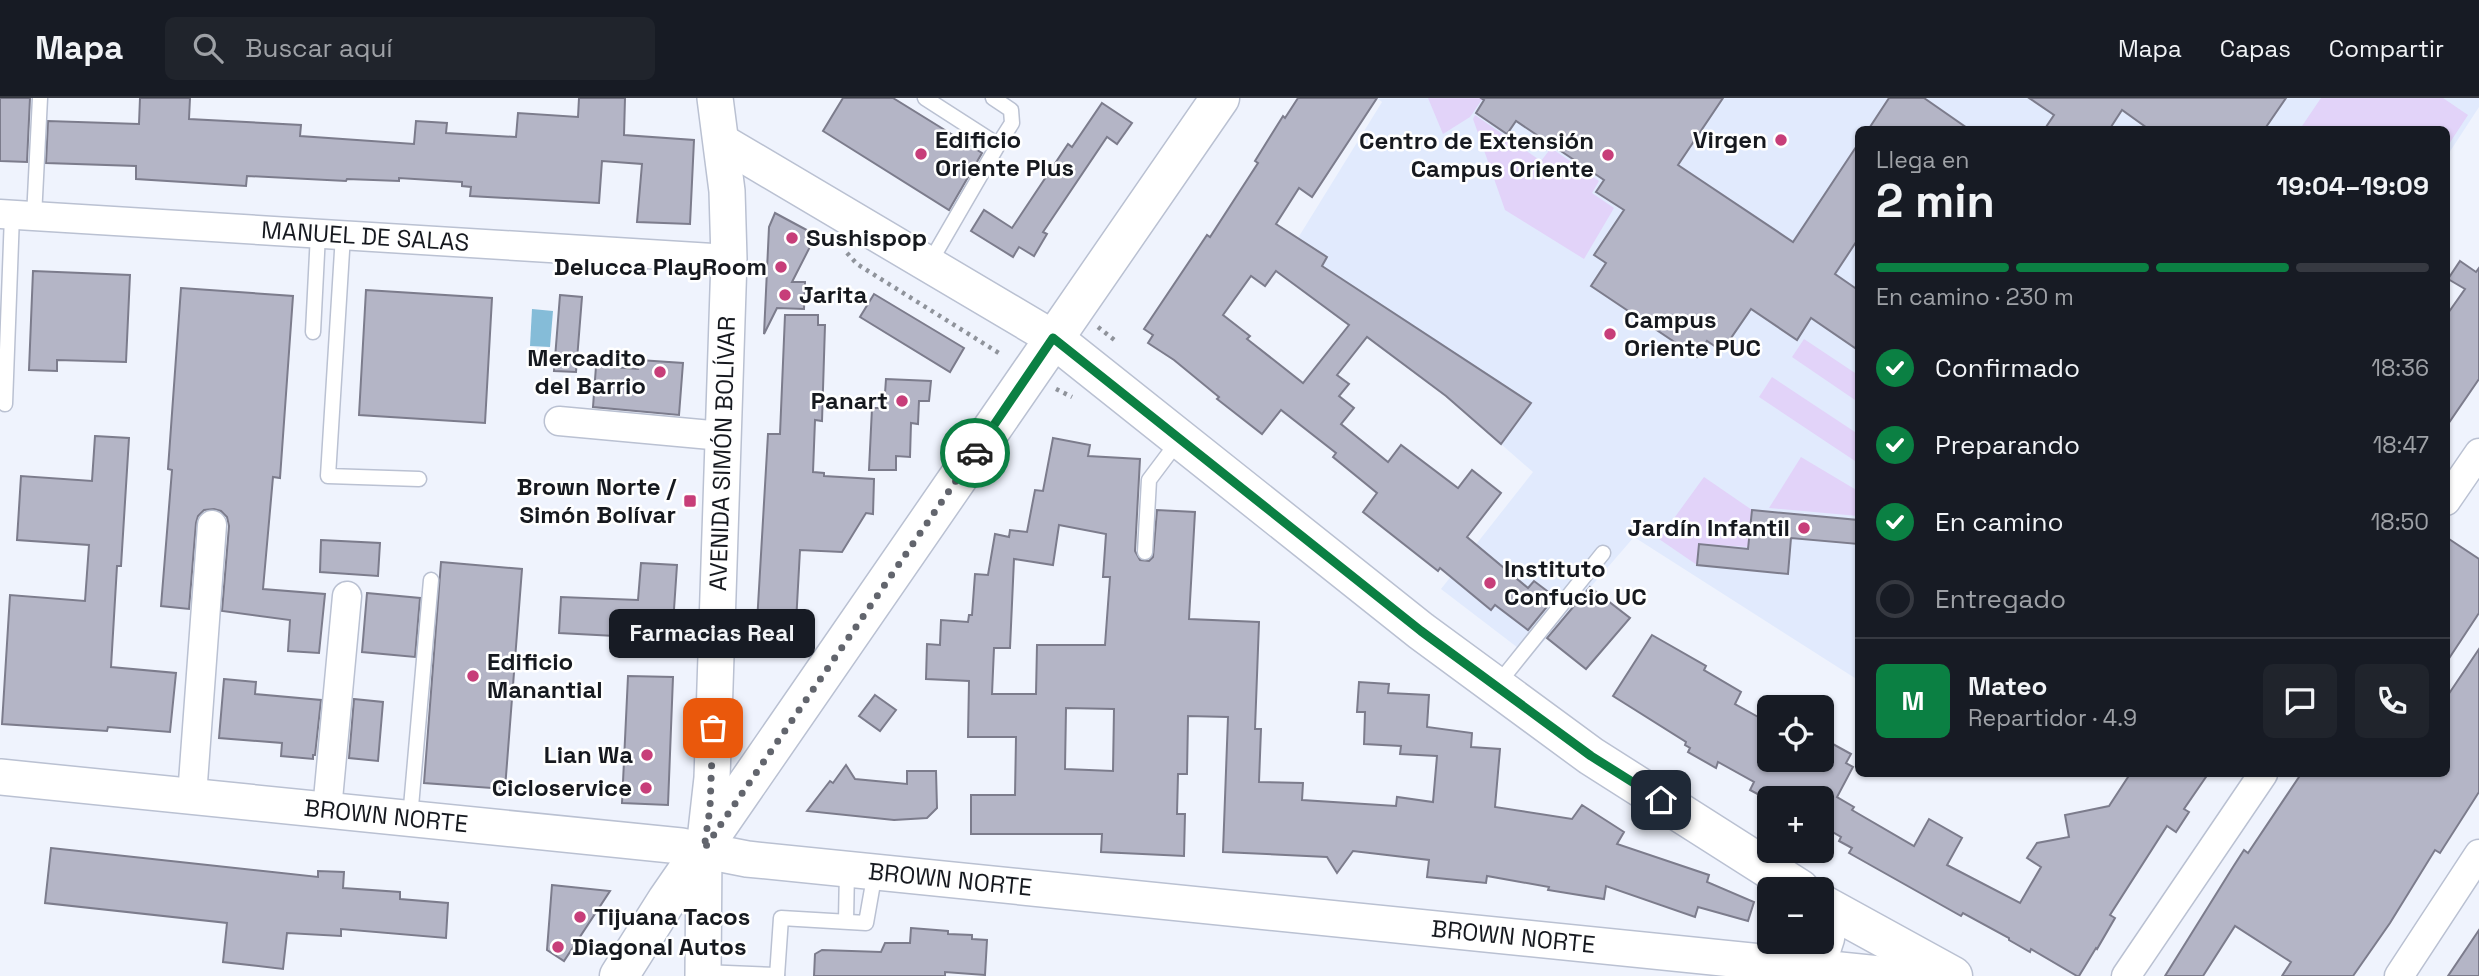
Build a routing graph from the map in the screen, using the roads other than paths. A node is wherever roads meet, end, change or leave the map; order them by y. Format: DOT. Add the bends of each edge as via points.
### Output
graph roads {
  1 [pos="40,98"];
  2 [pos="715,98"];
  3 [pos="925,98"];
  4 [pos="993,98"];
  5 [pos="1220,98"];
  6 [pos="722,142"];
  7 [pos="998,145"];
  8 [pos="16,215"];
  9 [pos="330,235"];
  10 [pos="729,259"];
  11 [pos="929,264"];
  12 [pos="313,332"];
  13 [pos="1053,338"];
  14 [pos="5,404"];
  15 [pos="559,421"];
  16 [pos="722,436"];
  17 [pos="1180,439"];
  18 [pos="2479,453"];
  19 [pos="419,479"];
  20 [pos="2450,495"];
  21 [pos="212,525"];
  22 [pos="1145,552"];
  23 [pos="1604,553"];
  24 [pos="431,580"];
  25 [pos="347,596"];
  26 [pos="1497,686"];
  27 [pos="0,777"];
  28 [pos="2261,777"];
  29 [pos="192,796"];
  30 [pos="327,810"];
  31 [pos="410,818"];
  32 [pos="704,849"];
  33 [pos="2479,855"];
  34 [pos="861,871"];
  35 [pos="1781,877"];
  36 [pos="1834,911"];
  37 [pos="846,922"];
  38 [pos="1818,954"];
  39 [pos="1807,966"];
  40 [pos="703,974"];
  41 [pos="777,975"];
  42 [pos="619,976"];
  43 [pos="1899,976"];
  44 [pos="1954,976"];
  45 [pos="2126,976"];
  46 [pos="2399,976"];
  1 -- 8 [label="lane"];
  2 -- 6 [label="street, AVENIDA SIMÓN BOLÍVAR"];
  3 -- 7 [label="lane"];
  4 -- 7 [label="lane" via="1011,110 1012,123"];
  5 -- 13 [label="main road"];
  6 -- 10 [label="street, AVENIDA SIMÓN BOLÍVAR"];
  6 -- 11 [label="street"];
  7 -- 11 [label="lane"];
  8 -- 9 [label="street, MANUEL DE SALAS"];
  8 -- 14 [label="lane"];
  9 -- 10 [label="street, MANUEL DE SALAS"];
  9 -- 12 [label="lane"];
  9 -- 19 [label="lane" via="328,476"];
  10 -- 16 [label="street, AVENIDA SIMÓN BOLÍVAR"];
  11 -- 13 [label="street"];
  13 -- 17 [label="main road"];
  13 -- 32 [label="main road"];
  15 -- 16 [label="street"];
  16 -- 32 [label="street, AVENIDA SIMÓN BOLÍVAR" via="712,778"];
  17 -- 22 [label="lane" via="1149,480"];
  17 -- 26 [label="main road"];
  18 -- 20 [label="street"];
  21 -- 29 [label="street"];
  23 -- 26 [label="lane"];
  24 -- 31 [label="lane"];
  25 -- 30 [label="street"];
  26 -- 35 [label="main road" via="1591,756"];
  27 -- 29 [label="street, BROWN NORTE"];
  28 -- 45 [label="street"];
  29 -- 30 [label="street, BROWN NORTE"];
  30 -- 31 [label="street, BROWN NORTE"];
  31 -- 32 [label="street, BROWN NORTE"];
  32 -- 34 [label="street, BROWN NORTE" via="747,859"];
  32 -- 40 [label="street, AVENIDA SIMÓN BOLÍVAR"];
  32 -- 42 [label="main road"];
  33 -- 46 [label="street"];
  34 -- 37 [label="lane"];
  34 -- 37 [label="lane" via="866,923"];
  34 -- 39 [label="street, BROWN NORTE"];
  36 -- 44 [label="main road"];
  37 -- 41 [label="lane" via="781,918"];
  38 -- 39 [label="main road"];
  39 -- 43 [label="street, BROWN NORTE"];
  40 -- 41 [label="lane"];
}
